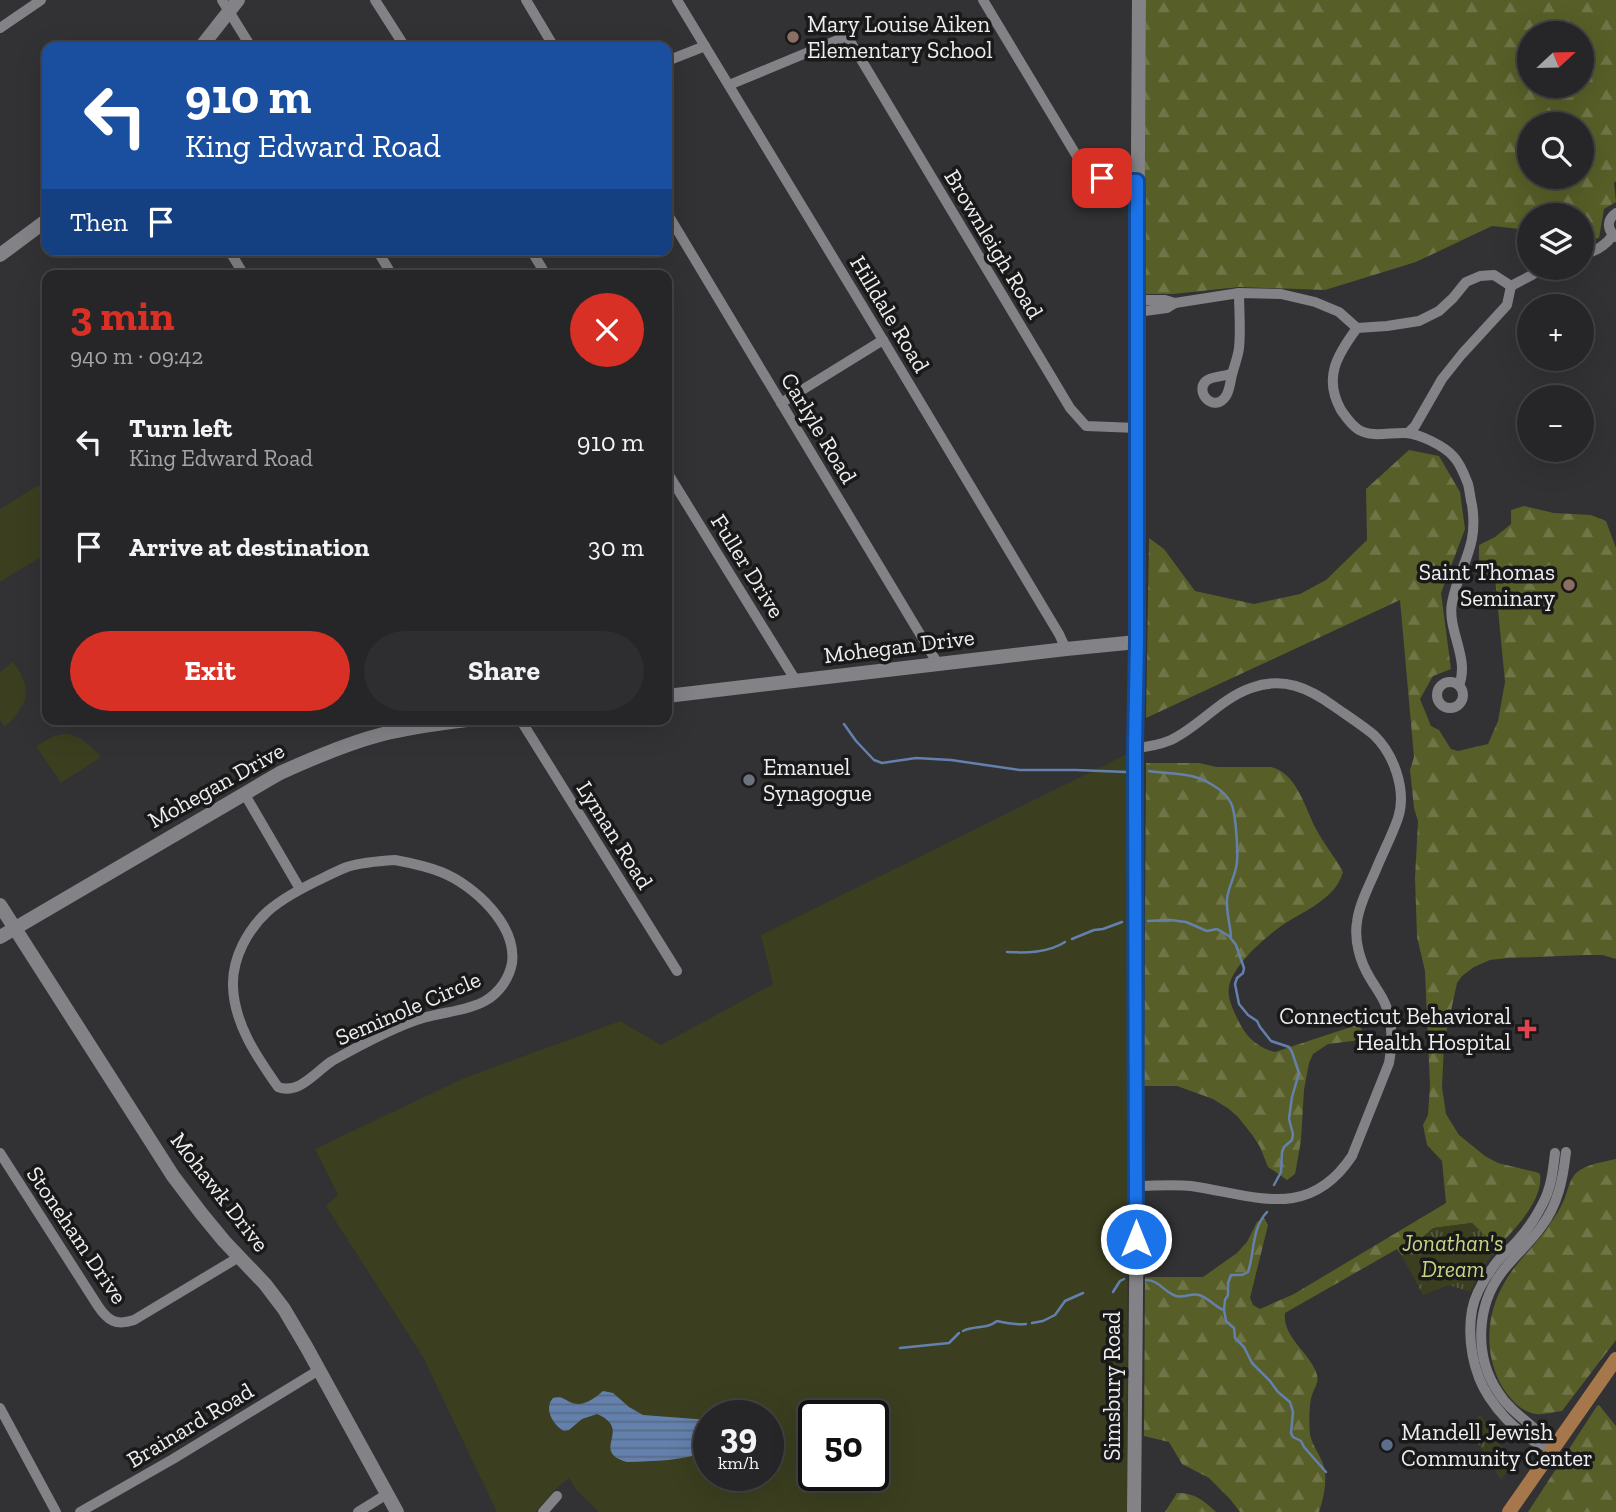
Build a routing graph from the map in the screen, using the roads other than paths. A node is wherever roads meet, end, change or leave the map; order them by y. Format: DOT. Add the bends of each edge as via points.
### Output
graph roads {
  1 [pos="41,0"];
  2 [pos="375,0"];
  3 [pos="526,0"];
  4 [pos="677,0"];
  5 [pos="983,0"];
  6 [pos="1137,1"];
  7 [pos="230,4"];
  8 [pos="0,29"];
  9 [pos="204,42"];
  10 [pos="249,42"];
  11 [pos="402,42"];
  12 [pos="551,42"];
  13 [pos="705,46"];
  14 [pos="672,59"];
  15 [pos="729,85"];
  16 [pos="1137,181"];
  17 [pos="1616,213"];
  18 [pos="672,221"];
  19 [pos="42,224"];
  20 [pos="1615,236"];
  21 [pos="1594,249"];
  22 [pos="0,255"];
  23 [pos="1522,280"];
  24 [pos="1511,286"];
  25 [pos="1239,293"];
  26 [pos="1137,306"];
  27 [pos="1357,328"];
  28 [pos="883,340"];
  29 [pos="1232,373"];
  30 [pos="781,403"];
  31 [pos="1137,428"];
  32 [pos="1408,433"];
  33 [pos="672,480"];
  34 [pos="1137,642"];
  35 [pos="1066,649"];
  36 [pos="938,664"];
  37 [pos="796,681"];
  38 [pos="1459,685"];
  39 [pos="672,695"];
  40 [pos="429,725"];
  41 [pos="524,725"];
  42 [pos="1135,748"];
  43 [pos="244,793"];
  44 [pos="300,889"];
  45 [pos="0,905"];
  46 [pos="15,928"];
  47 [pos="0,937"];
  48 [pos="677,971"];
  49 [pos="0,1153"];
  50 [pos="1561,1153"];
  51 [pos="1136,1186"];
  52 [pos="239,1256"];
  53 [pos="1616,1359"];
  54 [pos="319,1370"];
  55 [pos="0,1408"];
  56 [pos="1555,1449"];
  57 [pos="387,1494"];
  58 [pos="557,1496"];
  59 [pos="56,1512"];
  60 [pos="79,1512"];
  61 [pos="358,1512"];
  62 [pos="397,1512"];
  63 [pos="543,1512"];
  64 [pos="1134,1512"];
  65 [pos="1509,1512"];
  1 -- 8 [label="street"];
  2 -- 11 [label="street"];
  3 -- 12 [label="street"];
  4 -- 13 [label="street, Hilldale Road"];
  5 -- 16 [label="street" via="1078,159 1093,174 1111,181"];
  6 -- 16 [label="street, Simsbury Road"];
  7 -- 9 [label="street"];
  7 -- 10 [label="street"];
  13 -- 14 [label="street"];
  13 -- 15 [label="street, Hilldale Road"];
  15 -- 28 [label="street, Hilldale Road"];
  15 -- 31 [label="street, Brownleigh Road" via="847,36 1070,408 1086,426"];
  16 -- 26 [label="street, Simsbury Road"];
  17 -- 20 [label="street" via="1609,223"];
  18 -- 30 [label="street, Carlyle Road"];
  19 -- 22 [label="street"];
  20 -- 21 [label="street"];
  23 -- 24 [label="street"];
  24 -- 27 [label="street" via="1494,275 1480,276 1466,282 1439,311 1419,321"];
  24 -- 32 [label="street" via="1507,305 1442,379"];
  25 -- 26 [label="street" via="1167,308"];
  25 -- 27 [label="street" via="1281,294 1315,302 1339,312"];
  25 -- 29 [label="street" via="1239,349"];
  26 -- 31 [label="street, Simsbury Road"];
  27 -- 32 [label="street" via="1334,368 1337,402 1346,419 1360,430"];
  28 -- 30 [label="street"];
  28 -- 35 [label="street, Hilldale Road"];
  30 -- 36 [label="street, Carlyle Road"];
  31 -- 34 [label="street, Simsbury Road"];
  32 -- 38 [label="street" via="1454,457 1468,486 1475,523 1451,618 1462,671"];
  33 -- 37 [label="street, Fuller Drive"];
  34 -- 35 [label="street, Mohegan Drive"];
  34 -- 42 [label="street, Simsbury Road"];
  35 -- 36 [label="street, Mohegan Drive"];
  36 -- 37 [label="street, Mohegan Drive"];
  37 -- 39 [label="street, Mohegan Drive"];
  40 -- 43 [label="street, Mohegan Drive" via="327,751"];
  41 -- 48 [label="street, Lyman Road"];
  42 -- 51 [label="street, Simsbury Road"];
  42 -- 51 [label="street" via="1172,740 1242,691 1268,684 1292,685 1323,698 1373,734 1392,762 1401,796 1398,818 1357,922 1364,967 1389,1016 1392,1051 1346,1165 1322,1188 1293,1198 1263,1199 1179,1185"];
  43 -- 44 [label="street"];
  43 -- 46 [label="street, Mohegan Drive"];
  44 -- 44 [label="street, Seminole Circle" via="369,862 395,860 444,873 474,892 503,925 512,961 508,976 498,992 483,1002 421,1019 377,1038 331,1062 303,1084 285,1090 278,1087 246,1037 233,985 236,963 251,931 268,911"];
  45 -- 46 [label="street, Mohawk Drive"];
  46 -- 47 [label="street, Mohegan Drive"];
  46 -- 52 [label="street, Mohawk Drive" via="173,1176"];
  49 -- 52 [label="street, Stoneham Drive" via="103,1315 112,1322 134,1320"];
  50 -- 56 [label="street" via="1562,1182 1549,1214 1495,1282 1481,1327 1485,1366 1496,1390"];
  51 -- 64 [label="street, Simsbury Road"];
  52 -- 54 [label="street, Mohawk Drive" via="284,1309"];
  53 -- 56 [label="main road"];
  54 -- 57 [label="street, Mohawk Drive"];
  54 -- 60 [label="street, Brainard Road"];
  55 -- 59 [label="street"];
  56 -- 65 [label="main road"];
  57 -- 61 [label="street"];
  57 -- 62 [label="street, Mohawk Drive"];
  58 -- 63 [label="street"];
}
